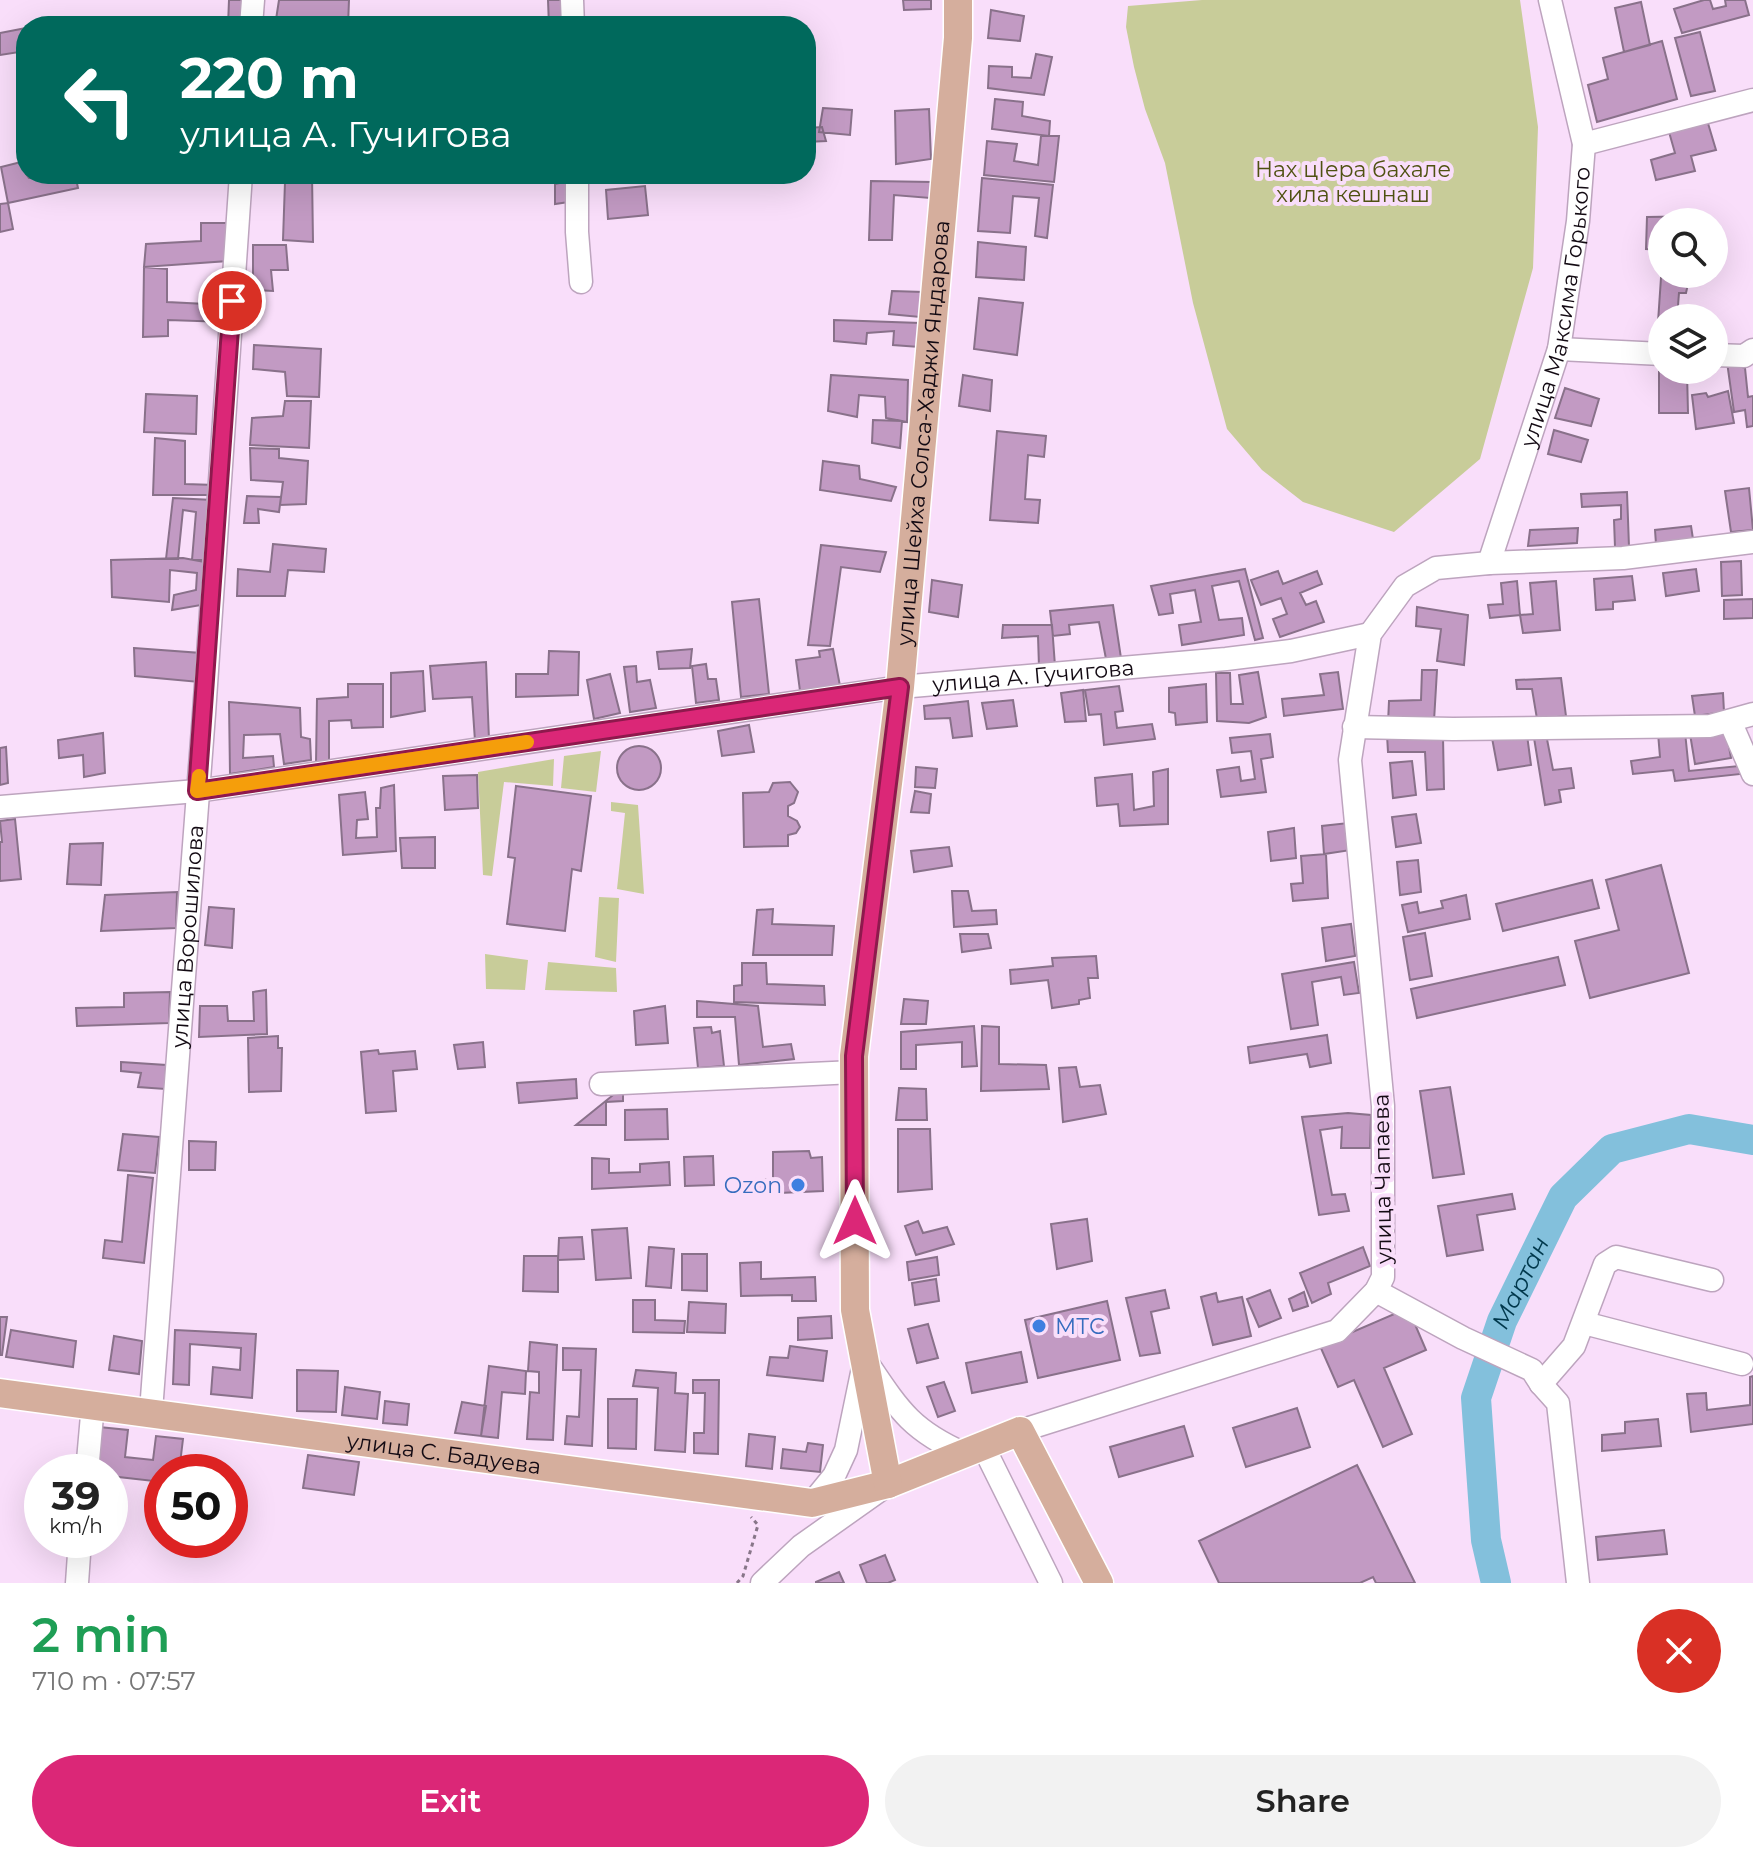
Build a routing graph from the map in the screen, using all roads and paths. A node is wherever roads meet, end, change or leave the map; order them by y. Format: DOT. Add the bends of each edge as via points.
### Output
graph roads {
  1 [pos="958,0"];
  2 [pos="1550,0"];
  3 [pos="1753,100"];
  4 [pos="1584,144"];
  5 [pos="240,184"];
  6 [pos="577,184"];
  7 [pos="581,282"];
  8 [pos="1559,349"];
  9 [pos="1753,350"];
  10 [pos="1648,353"];
  11 [pos="1728,355"];
  12 [pos="1753,542"];
  13 [pos="1489,563"];
  14 [pos="1370,634"];
  15 [pos="900,687"];
  16 [pos="1753,714"];
  17 [pos="1730,721"];
  18 [pos="1354,727"];
  19 [pos="1753,774"];
  20 [pos="197,791"];
  21 [pos="0,807"];
  22 [pos="854,1072"];
  23 [pos="601,1084"];
  24 [pos="1712,1280"];
  25 [pos="1376,1291"];
  26 [pos="1584,1323"];
  27 [pos="864,1359"];
  28 [pos="1742,1364"];
  29 [pos="1536,1377"];
  30 [pos="0,1393"];
  31 [pos="93,1404"];
  32 [pos="151,1411"];
  33 [pos="1020,1431"];
  34 [pos="974,1450"];
  35 [pos="89,1454"];
  36 [pos="888,1484"];
  37 [pos="812,1503"];
  38 [pos="79,1558"];
  39 [pos="77,1583"];
  40 [pos="762,1583"];
  41 [pos="1051,1583"];
  42 [pos="1099,1583"];
  43 [pos="1578,1583"];
  1 -- 15 [label="main road, улица Шейха Солса-Хаджи Яндарова"];
  2 -- 4 [label="street, улица Максима Горького"];
  3 -- 4 [label="street"];
  4 -- 8 [label="street, улица Максима Горького"];
  5 -- 20 [label="street, улица Ворошилова"];
  6 -- 7 [label="street"];
  8 -- 10 [label="street"];
  8 -- 13 [label="street, улица Максима Горького"];
  9 -- 11 [label="street"];
  12 -- 13 [label="street" via="1623,558"];
  13 -- 14 [label="street" via="1436,568 1405,586"];
  14 -- 15 [label="street, улица А. Гучигова" via="1239,657"];
  14 -- 18 [label="street, улица Чапаева"];
  15 -- 20 [label="street, улица А. Гучигова"];
  15 -- 22 [label="main road, улица Шейха Солса-Хаджи Яндарова"];
  16 -- 17 [label="street"];
  17 -- 18 [label="street" via="1710,726"];
  17 -- 19 [label="street"];
  18 -- 25 [label="street, улица Чапаева" via="1350,760 1383,1106 1383,1277"];
  20 -- 21 [label="street, улица А. Гучигова"];
  20 -- 32 [label="street, улица Ворошилова"];
  22 -- 23 [label="street"];
  22 -- 27 [label="main road, улица Шейха Солса-Хаджи Яндарова" via="855,1310"];
  24 -- 26 [label="street" via="1616,1257 1605,1264"];
  25 -- 29 [label="street"];
  25 -- 33 [label="street, улица Чапаева" via="1337,1331"];
  26 -- 28 [label="street"];
  26 -- 29 [label="street" via="1574,1346"];
  27 -- 34 [label="street" via="921,1431"];
  27 -- 36 [label="main road, улица Шейха Солса-Хаджи Яндарова"];
  27 -- 37 [label="street" via="846,1450"];
  29 -- 43 [label="street" via="1558,1403"];
  30 -- 31 [label="main road, улица С. Бадуева"];
  31 -- 32 [label="main road, улица С. Бадуева"];
  31 -- 35 [label="street"];
  32 -- 37 [label="main road, улица С. Бадуева"];
  33 -- 34 [label="main road, улица С. Бадуева"];
  33 -- 42 [label="main road"];
  34 -- 36 [label="main road, улица С. Бадуева"];
  34 -- 41 [label="street"];
  36 -- 37 [label="main road, улица С. Бадуева"];
  36 -- 40 [label="street" via="801,1546"];
  38 -- 39 [label="street"];
}
